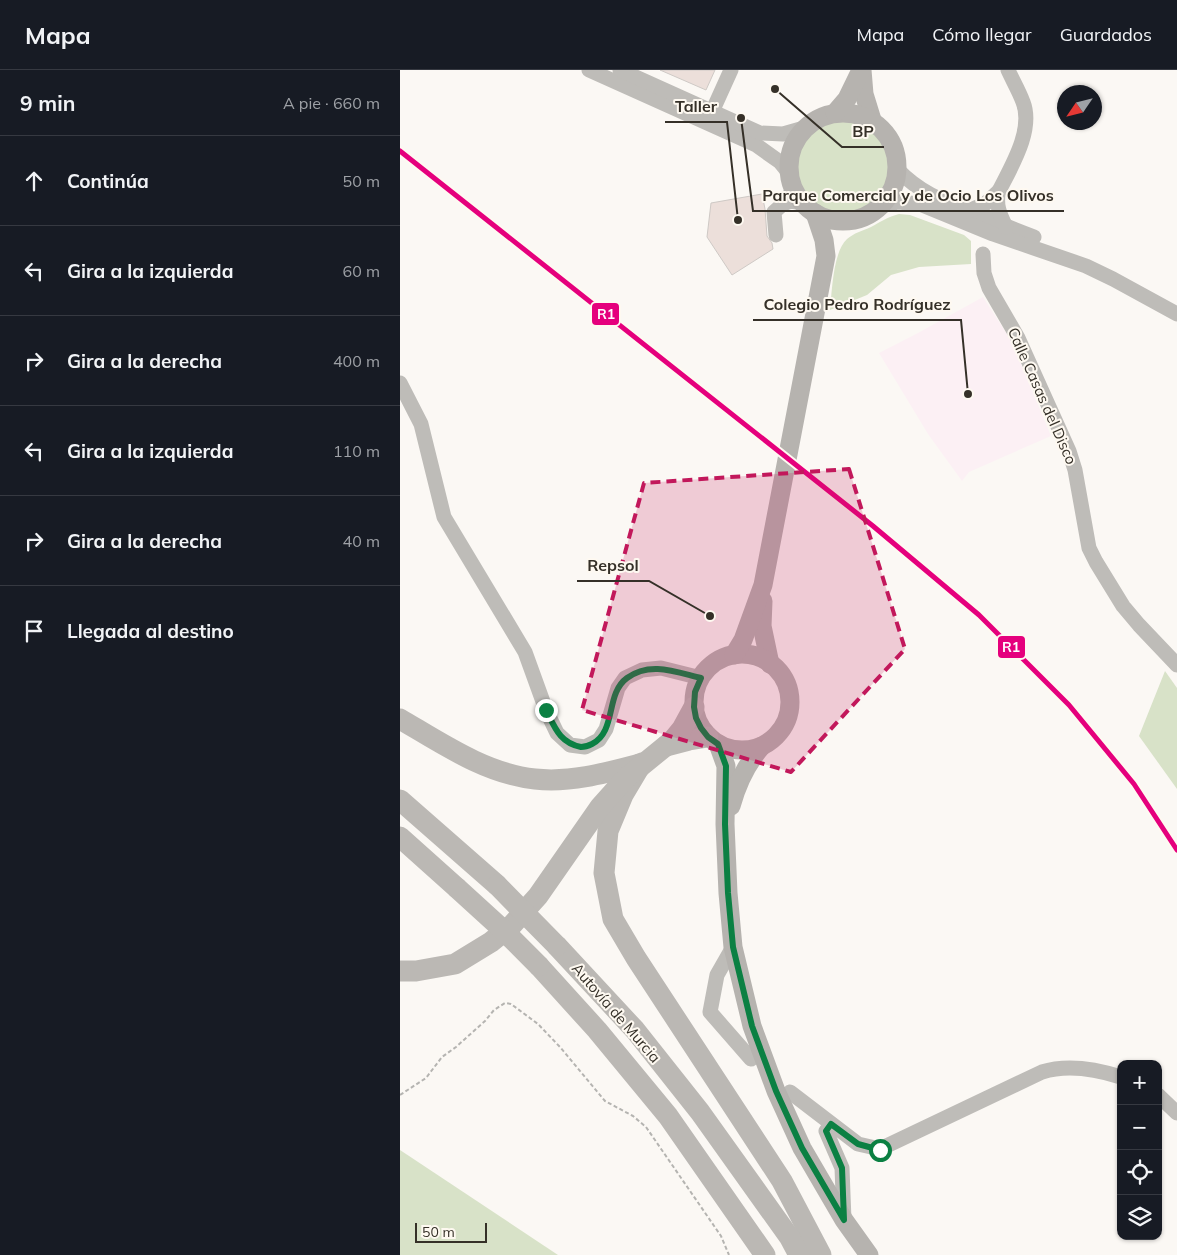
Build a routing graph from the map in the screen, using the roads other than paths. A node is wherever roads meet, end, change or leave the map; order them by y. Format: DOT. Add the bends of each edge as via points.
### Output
graph roads {
  1 [pos="589,70"];
  2 [pos="620,70"];
  3 [pos="732,70"];
  4 [pos="861,70"];
  5 [pos="1008,70"];
  6 [pos="653,77"];
  7 [pos="712,112"];
  8 [pos="835,113"];
  9 [pos="872,120"];
  10 [pos="804,128"];
  11 [pos="898,170"];
  12 [pos="999,191"];
  13 [pos="797,196"];
  14 [pos="881,206"];
  15 [pos="969,218"];
  16 [pos="852,221"];
  17 [pos="1002,231"];
  18 [pos="776,235"];
  19 [pos="983,254"];
  20 [pos="826,256"];
  21 [pos="1177,306"];
  22 [pos="1177,314"];
  23 [pos="400,383"];
  24 [pos="763,585"];
  25 [pos="734,655"];
  26 [pos="1177,663"];
  27 [pos="770,664"];
  28 [pos="701,678"];
  29 [pos="694,707"];
  30 [pos="400,719"];
  31 [pos="713,740"];
  32 [pos="666,746"];
  33 [pos="762,746"];
  34 [pos="642,763"];
  35 [pos="400,800"];
  36 [pos="725,824"];
  37 [pos="400,836"];
  38 [pos="400,841"];
  39 [pos="457,888"];
  40 [pos="733,947"];
  41 [pos="400,971"];
  42 [pos="751,1059"];
  43 [pos="1117,1076"];
  44 [pos="790,1092"];
  45 [pos="1162,1099"];
  46 [pos="1177,1113"];
  47 [pos="831,1124"];
  48 [pos="844,1220"];
  49 [pos="765,1255"];
  50 [pos="799,1255"];
  51 [pos="821,1255"];
  52 [pos="869,1255"];
  1 -- 13 [label="street" via="756,145 780,162"];
  2 -- 6 [label="street"];
  3 -- 7 [label="street"];
  4 -- 8 [label="main road" via="847,99"];
  4 -- 9 [label="main road"];
  5 -- 12 [label="street" via="1024,103 1026,115 1020,149"];
  6 -- 7 [label="street"];
  7 -- 10 [label="street" via="760,133 783,134"];
  8 -- 9 [label="main road" via="854,113"];
  8 -- 10 [label="main road" via="817,118"];
  9 -- 11 [label="main road" via="892,141"];
  10 -- 13 [label="main road" via="790,157"];
  11 -- 14 [label="main road" via="893,190"];
  11 -- 15 [label="street" via="913,185"];
  12 -- 15 [label="street"];
  12 -- 17 [label="street" via="997,198"];
  13 -- 16 [label="main road" via="833,220"];
  13 -- 18 [label="street" via="774,212"];
  13 -- 20 [label="main road" via="824,240"];
  14 -- 15 [label="street" via="898,202 920,204"];
  14 -- 16 [label="main road"];
  15 -- 17 [label="street"];
  15 -- 19 [label="street, Calle Casas del Disco" via="980,237"];
  16 -- 20 [label="main road" via="834,240"];
  17 -- 19 [label="street" via="988,242"];
  17 -- 21 [label="street" via="1088,257"];
  17 -- 22 [label="street" via="1086,266"];
  19 -- 26 [label="street, Calle Casas del Disco" via="989,288 1018,338 1070,451 1089,548 1123,606"];
  20 -- 24 [label="main road"];
  23 -- 28 [label="street" via="421,424 444,517 525,652 557,733 570,745 585,747 599,740 606,729 618,688 626,678 642,670 661,668"];
  24 -- 25 [label="main road" via="743,640"];
  24 -- 27 [label="main road" via="762,626"];
  25 -- 27 [label="main road" via="759,658"];
  25 -- 28 [label="main road" via="709,667"];
  27 -- 33 [label="main road" via="787,686 790,700 783,728"];
  28 -- 29 [label="main road" via="695,692"];
  29 -- 31 [label="main road" via="701,728"];
  29 -- 32 [label="highway" via="682,729"];
  30 -- 34 [label="highway" via="495,770 534,779 582,777"];
  31 -- 32 [label="highway" via="689,740"];
  31 -- 33 [label="main road" via="732,750"];
  31 -- 36 [label="main road" via="726,766"];
  32 -- 34 [label="highway"];
  33 -- 36 [label="main road" via="744,770"];
  34 -- 41 [label="highway" via="600,807 538,896 512,925 455,964"];
  34 -- 51 [label="highway" via="623,795 608,831 604,873 613,919 646,975 782,1181"];
  35 -- 50 [label="highway, Autovía de Murcia, bridge" via="497,885 635,1030 694,1105"];
  36 -- 40 [label="main road"];
  37 -- 39 [label="highway, Autovía de Murcia"];
  38 -- 39 [label="highway"];
  39 -- 49 [label="highway, Autovía de Murcia, bridge" via="502,929 597,1030 668,1116"];
  40 -- 42 [label="street" via="717,975 710,1012"];
  40 -- 48 [label="main road" via="752,1026 776,1091 802,1148"];
  43 -- 47 [label="street" via="1074,1067 1052,1068 880,1150 858,1144"];
  44 -- 47 [label="street"];
  45 -- 46 [label="street"];
  47 -- 48 [label="street" via="826,1131 842,1168"];
  48 -- 52 [label="main road"];
}
